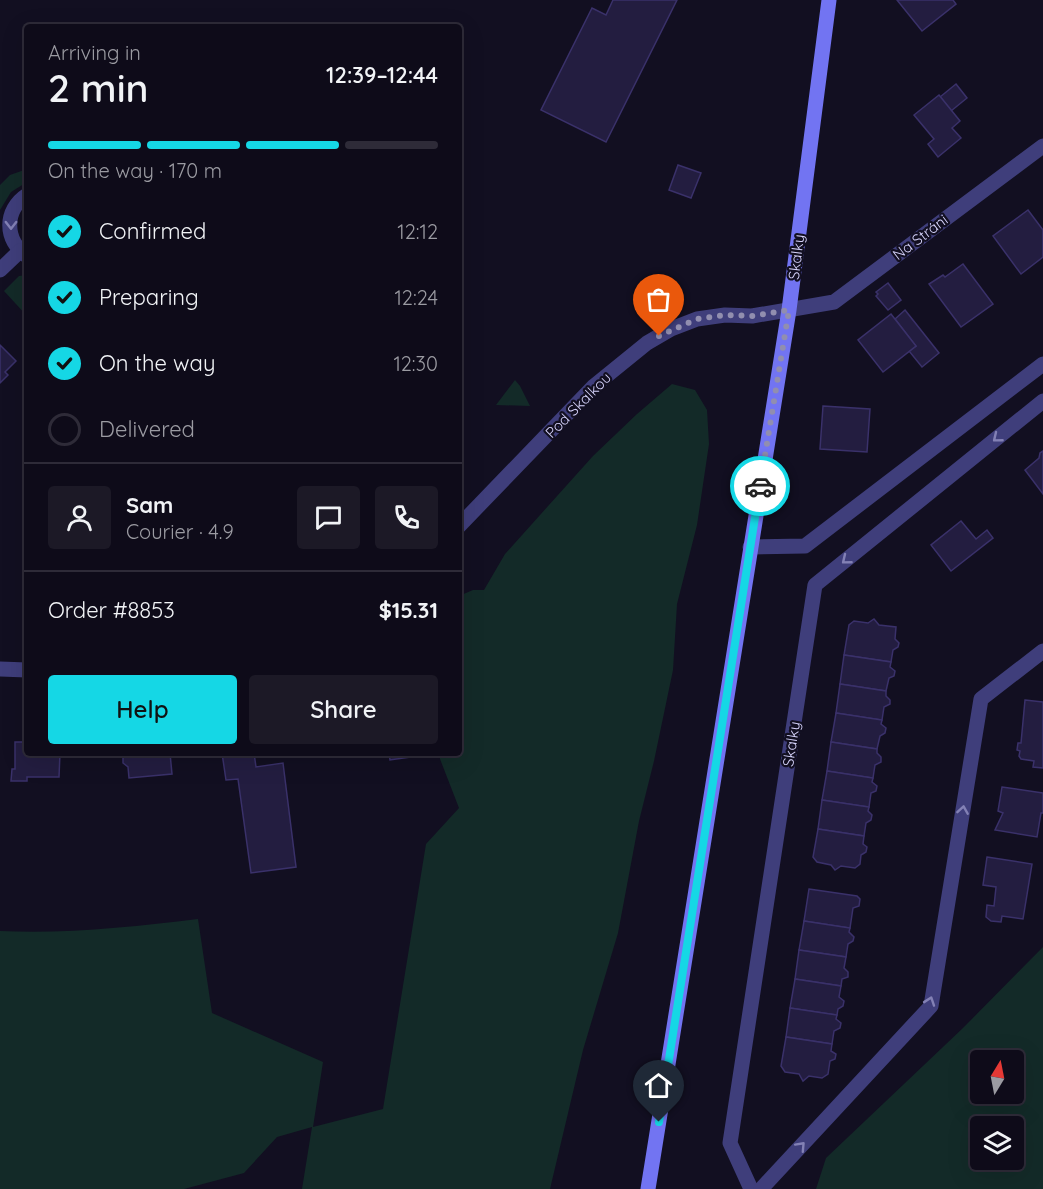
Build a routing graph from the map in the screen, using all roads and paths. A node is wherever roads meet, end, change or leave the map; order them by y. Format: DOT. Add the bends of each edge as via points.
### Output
graph roads {
  1 [pos="829,0"];
  2 [pos="1043,146"];
  3 [pos="24,198"];
  4 [pos="23,253"];
  5 [pos="0,270"];
  6 [pos="789,310"];
  7 [pos="1043,364"];
  8 [pos="1043,401"];
  9 [pos="462,523"];
  10 [pos="750,547"];
  11 [pos="1043,651"];
  12 [pos="0,669"];
  13 [pos="24,670"];
  14 [pos="648,1189"];
  15 [pos="751,1189"];
  16 [pos="761,1189"];
  1 -- 6 [label="street, Skalky"];
  2 -- 6 [label="street, Na Stráni" via="834,302"];
  3 -- 4 [label="street, one-way" via="9,222 11,237"];
  4 -- 5 [label="street"];
  6 -- 9 [label="street, Pod Skalkou" via="697,319 646,343 594,386"];
  6 -- 10 [label="street, Skalky"];
  7 -- 10 [label="street" via="805,546"];
  8 -- 15 [label="street, Skalky, one-way" via="815,585 730,1143"];
  10 -- 14 [label="street, Skalky"];
  16 -- 11 [label="street, one-way" via="930,1006 981,699"];
  12 -- 13 [label="street"];
}
